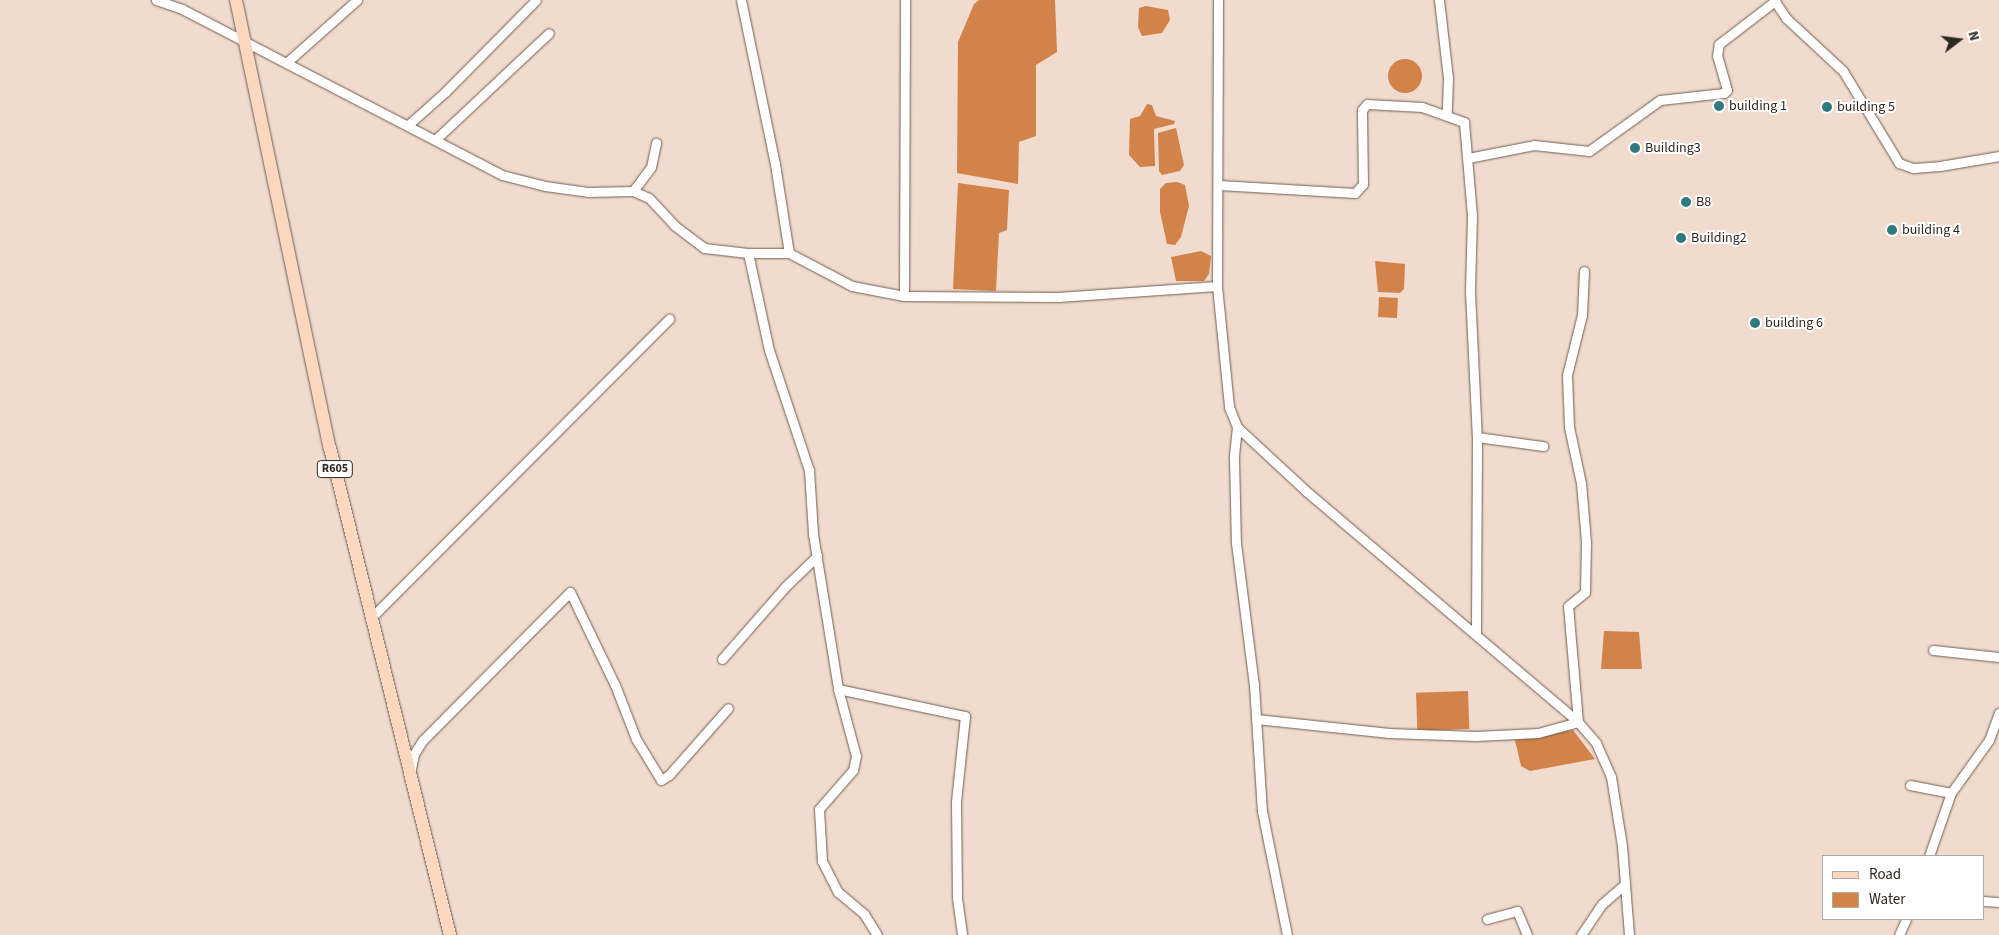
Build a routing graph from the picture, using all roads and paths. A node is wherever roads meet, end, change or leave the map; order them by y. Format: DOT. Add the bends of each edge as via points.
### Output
graph roads {
  1 [pos="156,0"];
  2 [pos="237,0"];
  3 [pos="357,0"];
  4 [pos="536,0"];
  5 [pos="741,0"];
  6 [pos="905,0"];
  7 [pos="1218,0"];
  8 [pos="1439,0"];
  9 [pos="1774,1"];
  10 [pos="549,33"];
  11 [pos="247,44"];
  12 [pos="286,62"];
  13 [pos="1447,114"];
  14 [pos="408,125"];
  15 [pos="435,140"];
  16 [pos="656,143"];
  17 [pos="1999,156"];
  18 [pos="1468,158"];
  19 [pos="1220,185"];
  20 [pos="633,192"];
  21 [pos="748,253"];
  22 [pos="789,253"];
  23 [pos="1584,271"];
  24 [pos="1218,286"];
  25 [pos="904,296"];
  26 [pos="669,319"];
  27 [pos="1237,427"];
  28 [pos="1477,437"];
  29 [pos="1543,446"];
  30 [pos="817,556"];
  31 [pos="370,619"];
  32 [pos="1476,632"];
  33 [pos="1934,650"];
  34 [pos="1999,657"];
  35 [pos="722,659"];
  36 [pos="838,688"];
  37 [pos="728,708"];
  38 [pos="1999,713"];
  39 [pos="1256,719"];
  40 [pos="1578,722"];
  41 [pos="1989,740"];
  42 [pos="1999,742"];
  43 [pos="409,776"];
  44 [pos="1910,785"];
  45 [pos="1951,793"];
  46 [pos="1929,855"];
  47 [pos="1625,884"];
  48 [pos="1984,901"];
  49 [pos="1999,902"];
  50 [pos="1487,919"];
  51 [pos="1906,920"];
  52 [pos="450,935"];
  53 [pos="877,935"];
  54 [pos="962,935"];
  55 [pos="1287,935"];
  56 [pos="1527,935"];
  57 [pos="1581,935"];
  58 [pos="1629,935"];
  59 [pos="1899,935"];
  1 -- 11 [label="street" via="182,9"];
  2 -- 11 [label="main road, R605"];
  3 -- 12 [label="street"];
  4 -- 14 [label="street"];
  5 -- 22 [label="street" via="775,164"];
  6 -- 25 [label="street"];
  7 -- 19 [label="street"];
  8 -- 13 [label="street" via="1448,78"];
  9 -- 17 [label="street" via="1786,18 1843,71 1899,163 1913,168"];
  9 -- 18 [label="street" via="1718,44 1717,56 1727,90 1724,93 1660,100 1589,151 1534,145"];
  10 -- 15 [label="street"];
  11 -- 12 [label="street"];
  11 -- 31 [label="main road, R605" via="330,448"];
  12 -- 14 [label="street"];
  13 -- 18 [label="street" via="1460,118 1466,127"];
  13 -- 19 [label="street" via="1422,107 1367,104 1362,110 1363,184 1355,193"];
  14 -- 15 [label="street"];
  15 -- 20 [label="street" via="502,175 588,192"];
  16 -- 20 [label="street" via="651,167"];
  18 -- 28 [label="street"];
  19 -- 24 [label="street"];
  20 -- 21 [label="street" via="649,198 675,226 704,248"];
  21 -- 22 [label="street"];
  21 -- 30 [label="street" via="769,350 809,470"];
  22 -- 25 [label="street" via="852,286"];
  23 -- 40 [label="street" via="1582,315 1567,375 1569,427 1581,483 1586,542 1586,592 1568,606"];
  24 -- 25 [label="street" via="1058,297"];
  24 -- 27 [label="street" via="1229,407"];
  26 -- 31 [label="street"];
  27 -- 32 [label="street" via="1306,492 1443,610"];
  27 -- 39 [label="street" via="1234,458 1236,543"];
  28 -- 29 [label="street"];
  28 -- 32 [label="street"];
  30 -- 35 [label="street" via="785,587"];
  30 -- 36 [label="street"];
  31 -- 43 [label="main road, R605"];
  32 -- 40 [label="street"];
  33 -- 34 [label="street"];
  36 -- 53 [label="street" via="856,764 819,809 822,861 838,892 864,914"];
  36 -- 54 [label="street" via="965,716 956,802 957,898"];
  37 -- 43 [label="street" via="661,780 636,740 615,685 570,592 422,741 414,754"];
  38 -- 41 [label="street"];
  39 -- 40 [label="street" via="1389,732 1476,736 1538,733"];
  39 -- 55 [label="street" via="1262,811"];
  40 -- 47 [label="street" via="1596,743 1611,777"];
  41 -- 42 [label="street"];
  41 -- 45 [label="street"];
  43 -- 52 [label="main road, R605"];
  44 -- 45 [label="street"];
  45 -- 46 [label="street"];
  47 -- 57 [label="street" via="1602,904"];
  47 -- 58 [label="street"];
  48 -- 49 [label="street"];
  50 -- 56 [label="street" via="1517,911"];
  51 -- 59 [label="street"];
}
